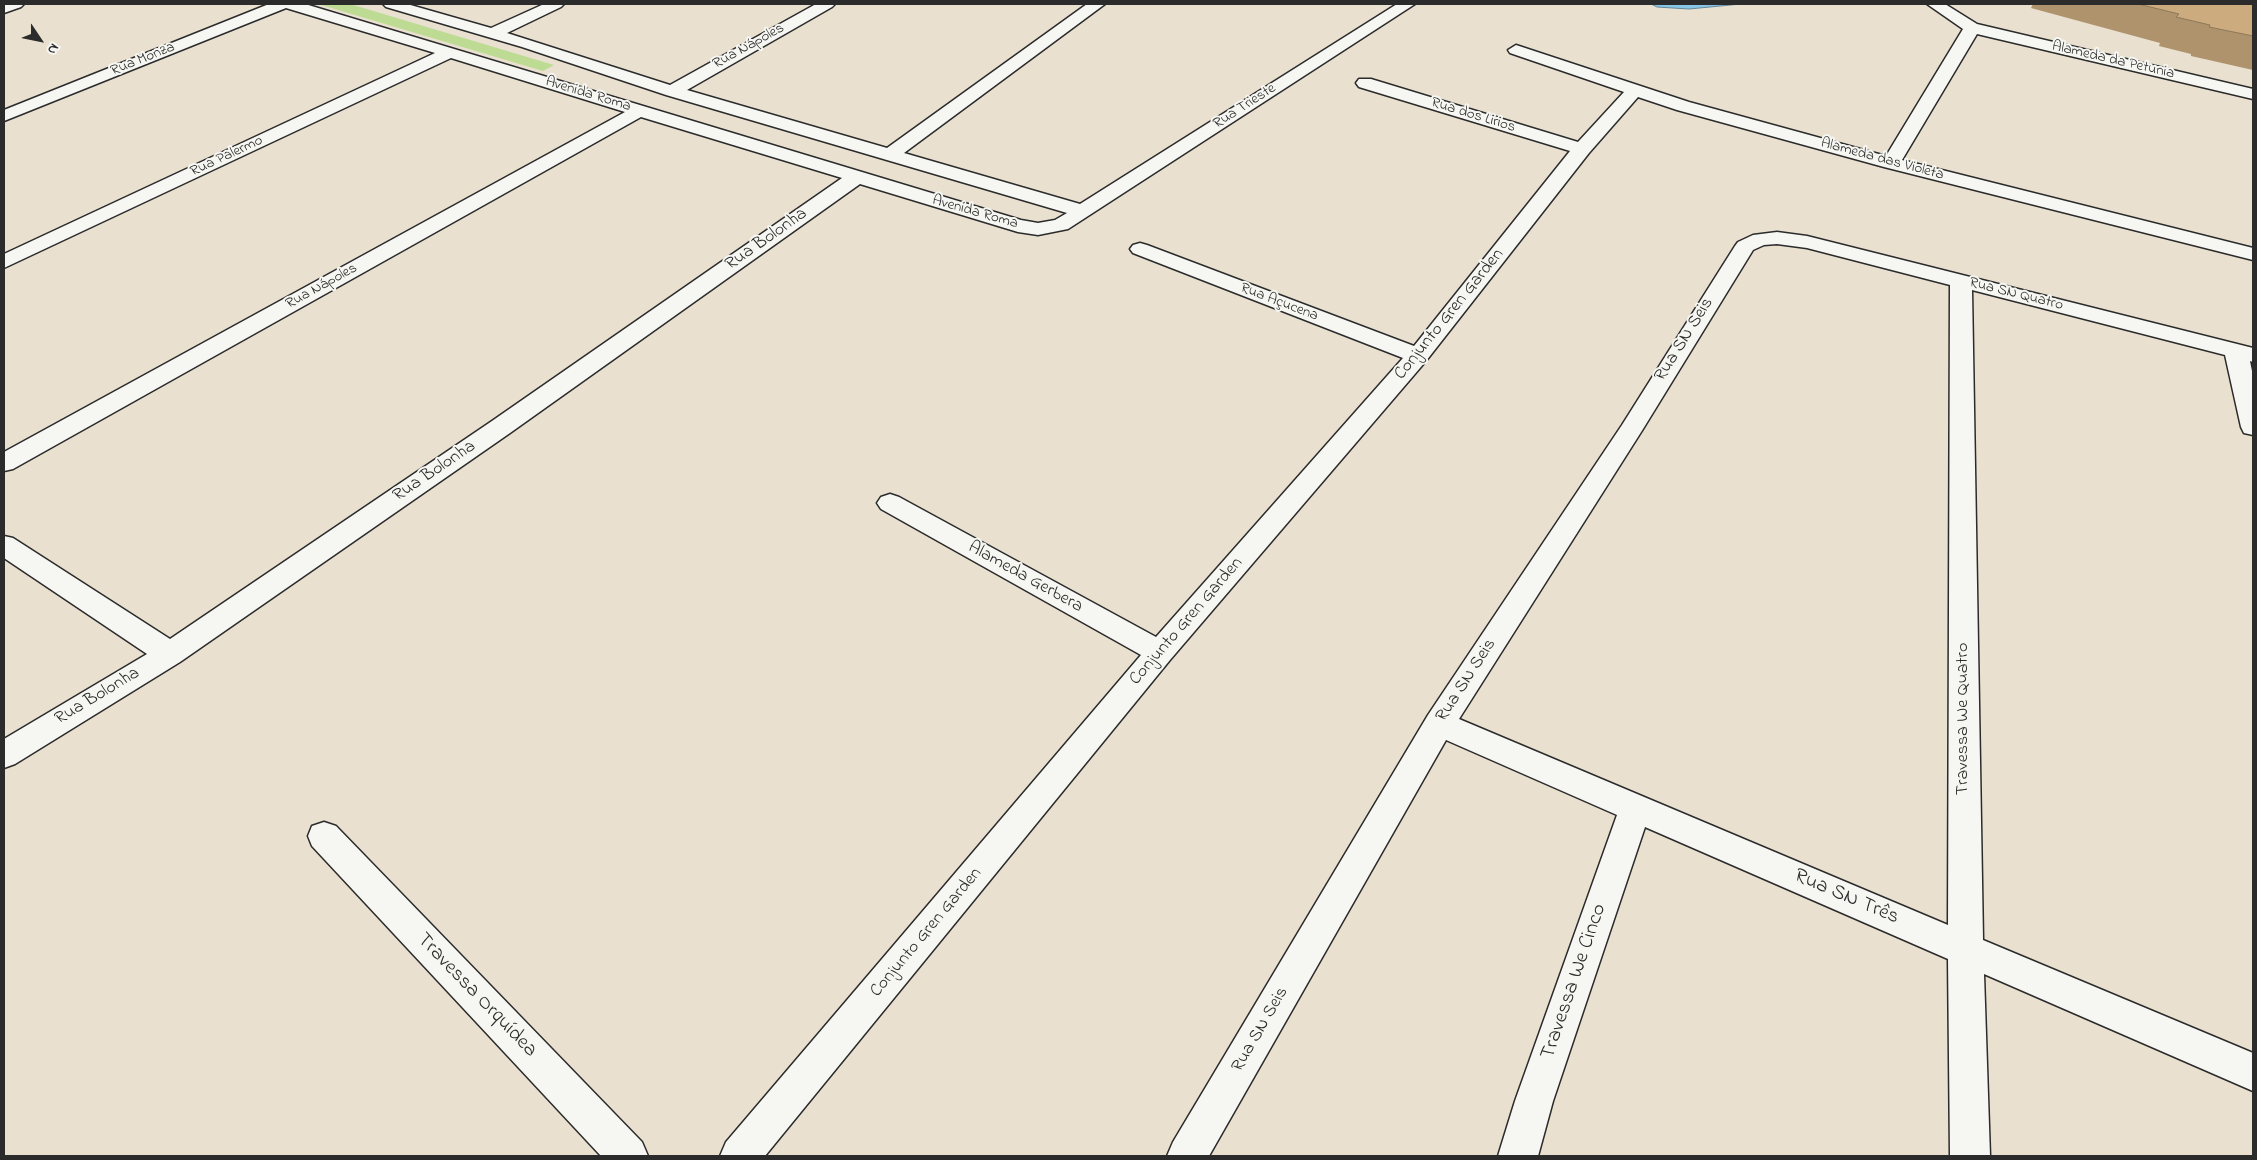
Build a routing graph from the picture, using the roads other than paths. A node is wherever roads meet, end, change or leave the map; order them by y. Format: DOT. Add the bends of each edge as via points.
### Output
graph roads {
  1 [pos="16,4"];
  2 [pos="282,4"];
  3 [pos="290,4"];
  4 [pos="391,4"];
  5 [pos="556,4"];
  6 [pos="827,4"];
  7 [pos="1096,4"];
  8 [pos="1407,4"];
  9 [pos="1935,4"];
  10 [pos="4,8"];
  11 [pos="1972,28"];
  12 [pos="492,34"];
  13 [pos="1516,50"];
  14 [pos="449,53"];
  15 [pos="582,62"];
  16 [pos="542,81"];
  17 [pos="1365,83"];
  18 [pos="672,90"];
  19 [pos="1635,90"];
  20 [pos="2253,94"];
  21 [pos="639,111"];
  22 [pos="4,116"];
  23 [pos="1582,149"];
  24 [pos="889,155"];
  25 [pos="1892,163"];
  26 [pos="857,177"];
  27 [pos="1083,211"];
  28 [pos="1778,238"];
  29 [pos="1140,249"];
  30 [pos="2253,254"];
  31 [pos="4,262"];
  32 [pos="1961,281"];
  33 [pos="2245,353"];
  34 [pos="1418,356"];
  35 [pos="2253,427"];
  36 [pos="4,463"];
  37 [pos="890,503"];
  38 [pos="4,545"];
  39 [pos="1160,652"];
  40 [pos="170,654"];
  41 [pos="1439,724"];
  42 [pos="4,755"];
  43 [pos="1635,808"];
  44 [pos="324,836"];
  45 [pos="1966,949"];
  46 [pos="2253,1072"];
  47 [pos="628,1156"];
  48 [pos="740,1156"];
  49 [pos="1187,1156"];
  50 [pos="1518,1156"];
  51 [pos="1970,1156"];
  1 -- 10 [label="street"];
  2 -- 22 [label="street, Rua Monza"];
  3 -- 14 [label="street, Avenida Roma"];
  4 -- 12 [label="street, Avenida Roma"];
  5 -- 12 [label="street"];
  6 -- 18 [label="street, Rua Nápoles"];
  7 -- 24 [label="street"];
  8 -- 27 [label="street, Rua Trieste"];
  9 -- 11 [label="street, Alameda da Petunia"];
  11 -- 20 [label="street, Alameda da Petunia"];
  11 -- 25 [label="street"];
  12 -- 15 [label="street, Avenida Roma"];
  13 -- 19 [label="street, Alameda das Violeta"];
  14 -- 16 [label="street, Avenida Roma"];
  14 -- 31 [label="street, Rua Palermo"];
  15 -- 16 [label="street"];
  15 -- 18 [label="street, Avenida Roma"];
  16 -- 21 [label="street, Avenida Roma"];
  17 -- 23 [label="street, Rua dos Lirios"];
  18 -- 24 [label="street, Avenida Roma"];
  19 -- 23 [label="street, Conjunto Gren Garden"];
  19 -- 25 [label="street, Alameda das Violeta"];
  21 -- 26 [label="street, Avenida Roma"];
  21 -- 36 [label="street, Rua Nápoles"];
  23 -- 34 [label="street, Conjunto Gren Garden"];
  24 -- 27 [label="street, Avenida Roma"];
  25 -- 30 [label="street, Alameda das Violeta"];
  26 -- 27 [label="street, Avenida Roma" via="1018,226 1050,228"];
  26 -- 40 [label="street, Rua Bolonha"];
  28 -- 32 [label="street, Rua SN Quatro" via="1807,242"];
  28 -- 41 [label="street, Rua SN Seis" via="1760,239 1745,246"];
  29 -- 34 [label="street, Rua Açucena"];
  32 -- 33 [label="street, Rua SN Quatro"];
  32 -- 45 [label="street, Travessa We Quatro"];
  33 -- 35 [label="street"];
  34 -- 39 [label="street, Conjunto Gren Garden"];
  37 -- 39 [label="street, Alameda Gerbera"];
  38 -- 40 [label="street"];
  39 -- 48 [label="street, Conjunto Gren Garden"];
  40 -- 42 [label="street, Rua Bolonha"];
  41 -- 43 [label="street, Rua SN Três"];
  41 -- 49 [label="street, Rua SN Seis"];
  43 -- 45 [label="street, Rua SN Três"];
  43 -- 50 [label="street, Travessa We Cinco"];
  44 -- 47 [label="street, Travessa Orquídea"];
  45 -- 46 [label="street, Rua SN Três"];
  45 -- 51 [label="street, Travessa We Quatro"];
}
